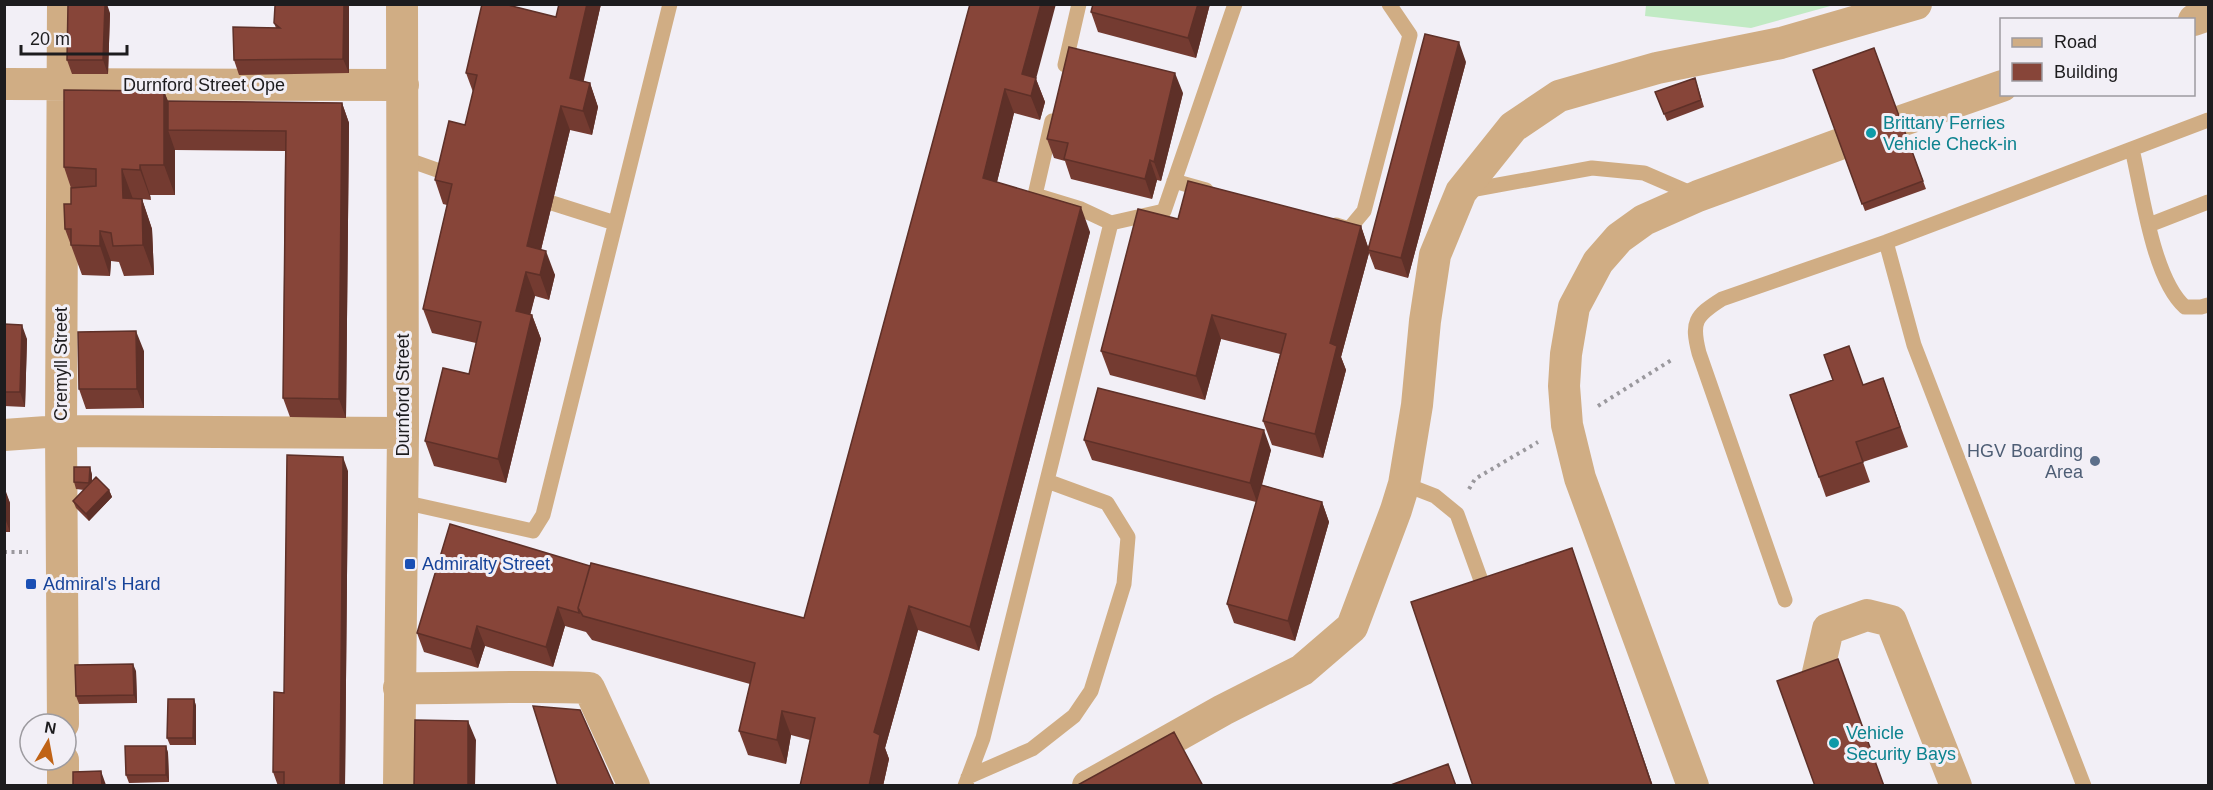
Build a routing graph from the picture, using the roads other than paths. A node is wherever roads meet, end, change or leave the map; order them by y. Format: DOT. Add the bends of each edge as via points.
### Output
graph roads {
  1 [pos="63,4"];
  2 [pos="402,4"];
  3 [pos="670,4"];
  4 [pos="1079,4"];
  5 [pos="1235,4"];
  6 [pos="1389,4"];
  7 [pos="1916,4"];
  8 [pos="1061,83"];
  9 [pos="4,84"];
  10 [pos="63,85"];
  11 [pos="403,85"];
  12 [pos="2000,86"];
  13 [pos="1056,105"];
  14 [pos="2208,120"];
  15 [pos="1901,121"];
  16 [pos="1840,144"];
  17 [pos="2132,149"];
  18 [pos="403,158"];
  19 [pos="473,181"];
  20 [pos="1174,181"];
  21 [pos="1461,192"];
  22 [pos="519,193"];
  23 [pos="1218,193"];
  24 [pos="1698,196"];
  25 [pos="2208,202"];
  26 [pos="1317,220"];
  27 [pos="615,223"];
  28 [pos="1111,223"];
  29 [pos="2149,225"];
  30 [pos="1886,242"];
  31 [pos="2208,304"];
  32 [pos="61,431"];
  33 [pos="403,432"];
  34 [pos="4,435"];
  35 [pos="1047,481"];
  36 [pos="1404,484"];
  37 [pos="403,502"];
  38 [pos="1785,600"];
  39 [pos="1492,611"];
  40 [pos="399,688"];
  41 [pos="1814,690"];
  42 [pos="63,712"];
  43 [pos="966,782"];
  44 [pos="399,786"];
  45 [pos="634,786"];
  46 [pos="1088,786"];
  47 [pos="1693,786"];
  48 [pos="1956,786"];
  49 [pos="2084,786"];
  1 -- 10 [label="street, Cremyll Street"];
  2 -- 11 [label="street, Durnford Street"];
  3 -- 27 [label="lane"];
  4 -- 8 [label="lane"];
  5 -- 20 [label="lane"];
  6 -- 26 [label="lane" via="1410,35 1364,211 1349,229"];
  7 -- 21 [label="street" via="1781,43 1657,68 1559,96 1514,127"];
  9 -- 10 [label="street, Durnford Street Ope"];
  10 -- 11 [label="street, Durnford Street Ope"];
  10 -- 32 [label="street, Cremyll Street"];
  11 -- 18 [label="street, Durnford Street"];
  12 -- 15 [label="street"];
  13 -- 28 [label="lane" via="1035,195 1081,208"];
  14 -- 17 [label="lane"];
  16 -- 24 [label="street"];
  17 -- 29 [label="lane"];
  17 -- 30 [label="lane"];
  18 -- 19 [label="lane"];
  18 -- 33 [label="street, Durnford Street"];
  20 -- 23 [label="lane"];
  20 -- 28 [label="lane" via="1164,211"];
  21 -- 24 [label="lane" via="1592,168 1644,172"];
  21 -- 36 [label="street" via="1436,255"];
  22 -- 27 [label="lane"];
  24 -- 47 [label="street" via="1644,220 1619,238 1598,262 1574,307 1564,386 1567,425 1580,478"];
  25 -- 29 [label="lane"];
  27 -- 37 [label="lane" via="543,514 533,531"];
  28 -- 35 [label="lane"];
  29 -- 31 [label="lane" via="2161,268 2175,298 2185,308"];
  30 -- 38 [label="lane" via="1722,299 1702,312 1694,332"];
  30 -- 49 [label="lane" via="1914,345"];
  32 -- 33 [label="street"];
  32 -- 34 [label="street"];
  32 -- 42 [label="street, Cremyll Street"];
  33 -- 37 [label="street, Durnford Street"];
  35 -- 43 [label="lane" via="983,738"];
  35 -- 43 [label="lane" via="1107,503 1128,537 1124,584 1091,691 1074,716 1032,749"];
  36 -- 39 [label="lane" via="1435,496 1457,514"];
  36 -- 46 [label="street" via="1352,627 1302,670"];
  37 -- 40 [label="street, Durnford Street"];
  40 -- 44 [label="street, Durnford Street"];
  40 -- 45 [label="street" via="589,688"];
  41 -- 48 [label="street" via="1828,629 1867,615 1891,621"];
}
